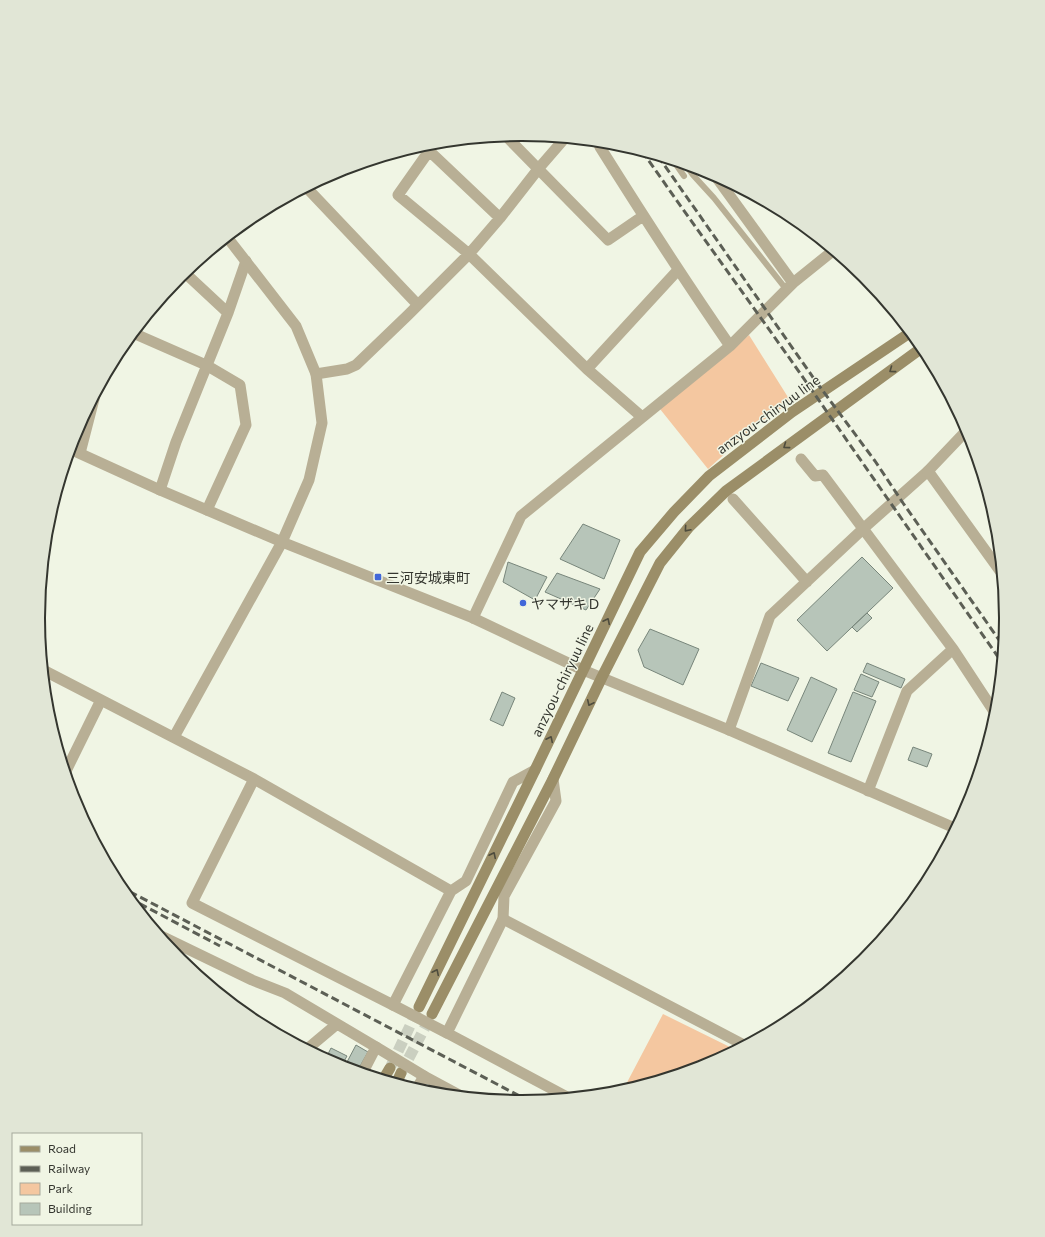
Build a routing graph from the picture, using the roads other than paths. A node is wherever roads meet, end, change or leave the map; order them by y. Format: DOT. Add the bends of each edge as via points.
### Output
graph roads {
  1 [pos="512,141"];
  2 [pos="561,143"];
  3 [pos="600,147"];
  4 [pos="428,150"];
  5 [pos="424,151"];
  6 [pos="678,167"];
  7 [pos="539,168"];
  8 [pos="690,171"];
  9 [pos="684,176"];
  10 [pos="721,184"];
  11 [pos="310,191"];
  12 [pos="643,216"];
  13 [pos="500,218"];
  14 [pos="231,241"];
  15 [pos="830,253"];
  16 [pos="469,254"];
  17 [pos="246,261"];
  18 [pos="678,270"];
  19 [pos="189,277"];
  20 [pos="789,286"];
  21 [pos="418,305"];
  22 [pos="228,313"];
  23 [pos="138,335"];
  24 [pos="906,335"];
  25 [pos="730,346"];
  26 [pos="918,351"];
  27 [pos="206,365"];
  28 [pos="587,369"];
  29 [pos="316,374"];
  30 [pos="642,417"];
  31 [pos="963,434"];
  32 [pos="75,451"];
  33 [pos="801,459"];
  34 [pos="928,471"];
  35 [pos="160,490"];
  36 [pos="733,499"];
  37 [pos="207,510"];
  38 [pos="864,528"];
  39 [pos="282,542"];
  40 [pos="997,565"];
  41 [pos="807,582"];
  42 [pos="473,618"];
  43 [pos="953,649"];
  44 [pos="583,670"];
  45 [pos="48,673"];
  46 [pos="602,678"];
  47 [pos="101,700"];
  48 [pos="992,708"];
  49 [pos="729,730"];
  50 [pos="174,737"];
  51 [pos="69,767"];
  52 [pos="535,770"];
  53 [pos="254,779"];
  54 [pos="554,779"];
  55 [pos="868,791"];
  56 [pos="952,827"];
  57 [pos="451,891"];
  58 [pos="503,919"];
  59 [pos="176,947"];
  60 [pos="393,1005"];
  61 [pos="419,1007"];
  62 [pos="432,1014"];
  63 [pos="337,1024"];
  64 [pos="447,1033"];
  65 [pos="741,1043"];
  66 [pos="310,1047"];
  67 [pos="376,1047"];
  68 [pos="390,1068"];
  69 [pos="364,1069"];
  70 [pos="401,1073"];
  71 [pos="385,1076"];
  72 [pos="424,1076"];
  73 [pos="398,1080"];
  74 [pos="419,1085"];
  75 [pos="451,1091"];
  76 [pos="562,1094"];
  1 -- 7 [label="street"];
  2 -- 7 [label="street"];
  3 -- 12 [label="street"];
  4 -- 13 [label="street"];
  5 -- 16 [label="street" via="398,195"];
  6 -- 9 [label="lane"];
  7 -- 12 [label="street" via="608,240"];
  7 -- 13 [label="street"];
  8 -- 20 [label="lane"];
  10 -- 20 [label="street"];
  11 -- 21 [label="street"];
  12 -- 18 [label="street"];
  13 -- 16 [label="street"];
  14 -- 17 [label="street"];
  15 -- 20 [label="street"];
  16 -- 21 [label="street"];
  16 -- 28 [label="street"];
  17 -- 22 [label="street"];
  17 -- 29 [label="street" via="296,326"];
  18 -- 25 [label="street"];
  18 -- 28 [label="street"];
  19 -- 22 [label="street"];
  20 -- 25 [label="street"];
  21 -- 29 [label="street" via="356,366"];
  22 -- 27 [label="street"];
  23 -- 27 [label="street"];
  44 -- 24 [label="main road, anzyou-chiryuu line, one-way" via="640,552 674,512 709,476 792,412"];
  25 -- 30 [label="street"];
  26 -- 46 [label="main road, one-way" via="726,491 689,527 660,562"];
  27 -- 35 [label="street"];
  27 -- 37 [label="street" via="240,385 246,424"];
  28 -- 30 [label="street"];
  29 -- 39 [label="street" via="322,423 309,480"];
  30 -- 42 [label="street" via="521,516"];
  31 -- 34 [label="street"];
  32 -- 35 [label="street"];
  33 -- 38 [label="street" via="815,476 823,475"];
  34 -- 38 [label="street"];
  34 -- 40 [label="street"];
  35 -- 37 [label="street"];
  36 -- 41 [label="street"];
  37 -- 39 [label="street"];
  38 -- 41 [label="street"];
  38 -- 43 [label="street"];
  39 -- 42 [label="street"];
  39 -- 50 [label="street"];
  41 -- 49 [label="street" via="770,616"];
  42 -- 44 [label="street"];
  43 -- 48 [label="street"];
  43 -- 55 [label="street" via="907,691"];
  44 -- 46 [label="street"];
  52 -- 44 [label="main road, anzyou-chiryuu line, one-way"];
  45 -- 47 [label="street"];
  46 -- 49 [label="street"];
  46 -- 54 [label="main road, one-way"];
  47 -- 50 [label="street"];
  47 -- 51 [label="street"];
  49 -- 55 [label="street"];
  50 -- 53 [label="street"];
  52 -- 57 [label="street" via="513,782 466,881"];
  61 -- 52 [label="main road, anzyou-chiryuu line, one-way"];
  53 -- 57 [label="street"];
  53 -- 60 [label="street" via="192,904"];
  54 -- 58 [label="street" via="556,801 504,896"];
  54 -- 62 [label="main road"];
  55 -- 56 [label="street"];
  57 -- 60 [label="street"];
  58 -- 64 [label="street"];
  58 -- 65 [label="street"];
  59 -- 63 [label="street" via="285,993"];
  60 -- 64 [label="street, bridge"];
  63 -- 66 [label="street"];
  63 -- 67 [label="street"];
  64 -- 76 [label="street"];
  67 -- 69 [label="street"];
  67 -- 72 [label="street, bridge"];
  68 -- 71 [label="main road"];
  70 -- 73 [label="main road"];
  72 -- 74 [label="street"];
  72 -- 75 [label="street"];
}
